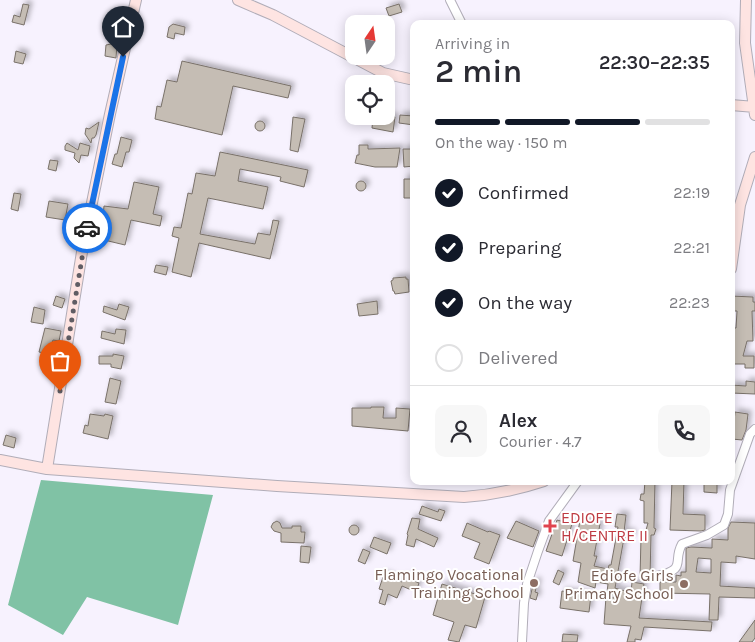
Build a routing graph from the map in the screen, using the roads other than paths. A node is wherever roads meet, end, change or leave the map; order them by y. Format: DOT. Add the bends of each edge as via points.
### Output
graph roads {
  1 [pos="136,0"];
  2 [pos="238,0"];
  3 [pos="450,0"];
  4 [pos="746,0"];
  5 [pos="460,20"];
  6 [pos="410,79"];
  7 [pos="735,106"];
  8 [pos="755,109"];
  9 [pos="755,157"];
  10 [pos="735,240"];
  11 [pos="755,429"];
  12 [pos="0,460"];
  13 [pos="47,469"];
  14 [pos="735,476"];
  15 [pos="531,485"];
  16 [pos="575,485"];
  17 [pos="732,485"];
  18 [pos="657,576"];
  19 [pos="522,642"];
  1 -- 13 [label="street" via="82,252"];
  2 -- 6 [label="street" via="382,73"];
  3 -- 5 [label="street"];
  4 -- 8 [label="street" via="745,43"];
  7 -- 8 [label="street"];
  9 -- 10 [label="street" via="740,205"];
  11 -- 14 [label="street" via="750,434"];
  12 -- 13 [label="street"];
  13 -- 15 [label="street" via="464,497 490,495"];
  16 -- 19 [label="street" via="549,521 538,551 527,584"];
  17 -- 18 [label="street" via="724,525 682,544 676,568"];
}
